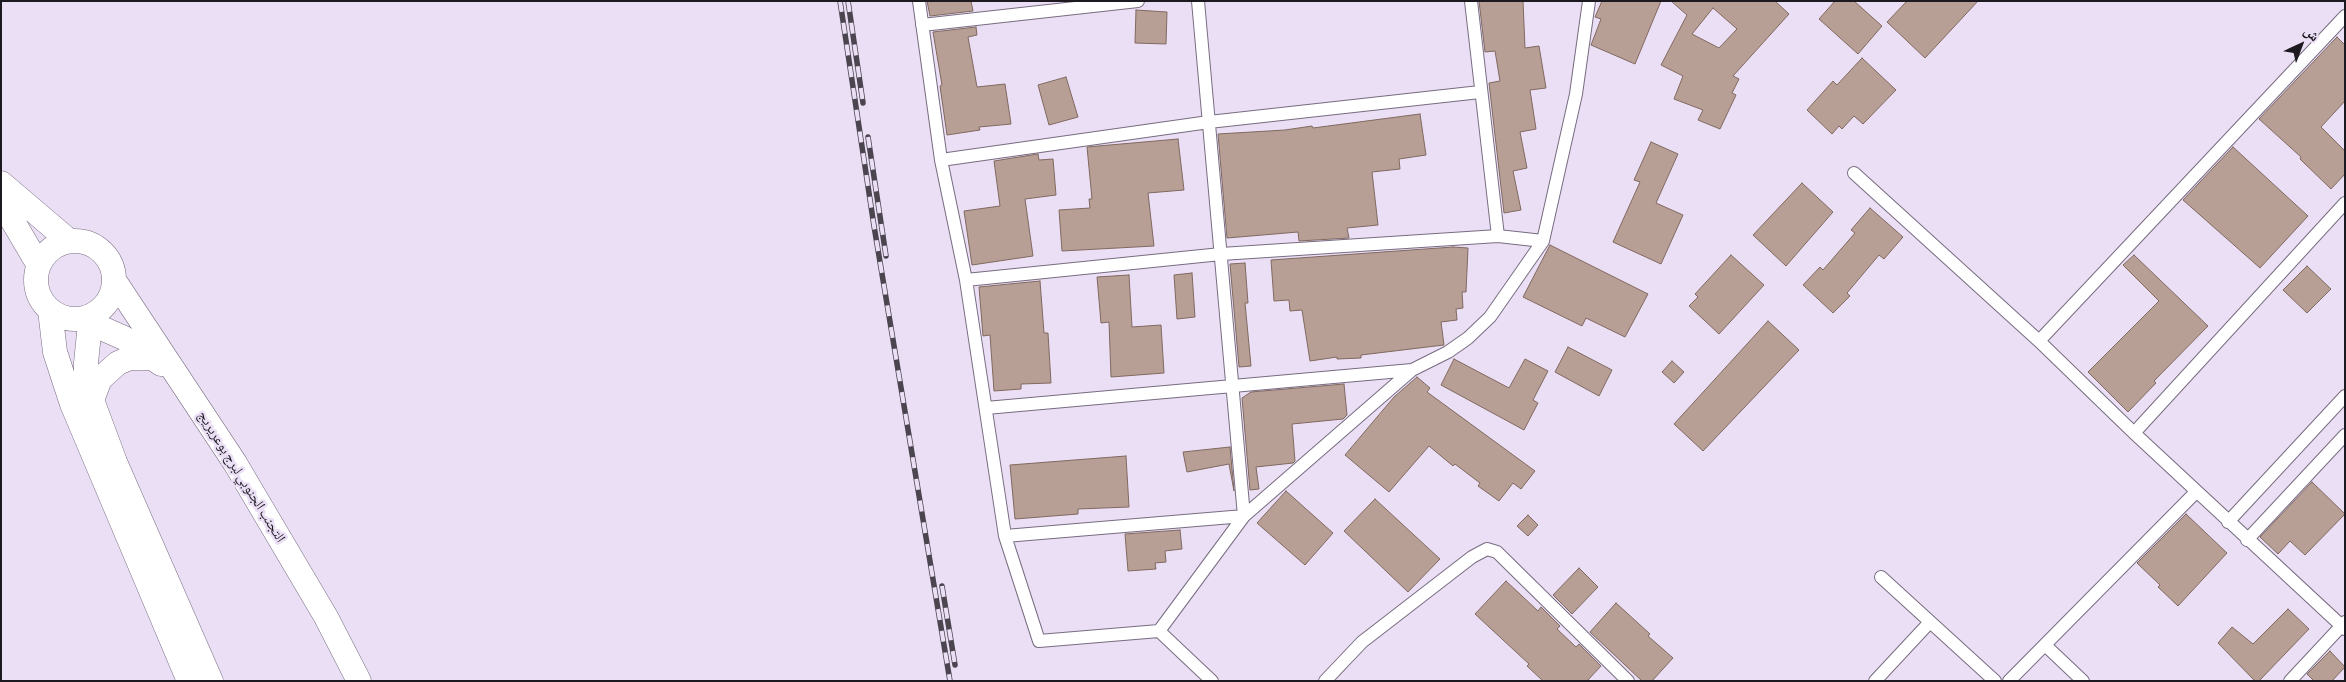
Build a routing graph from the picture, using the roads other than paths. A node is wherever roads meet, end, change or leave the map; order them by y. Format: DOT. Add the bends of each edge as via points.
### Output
graph roads {
  1 [pos="919,1"];
  2 [pos="1138,1"];
  3 [pos="1198,1"];
  4 [pos="1471,1"];
  5 [pos="1589,1"];
  6 [pos="2345,16"];
  7 [pos="922,25"];
  8 [pos="1480,92"];
  9 [pos="1209,122"];
  10 [pos="941,160"];
  11 [pos="1854,173"];
  12 [pos="1,183"];
  13 [pos="1,201"];
  14 [pos="2345,203"];
  15 [pos="1498,236"];
  16 [pos="68,240"];
  17 [pos="1543,241"];
  18 [pos="1220,254"];
  19 [pos="38,264"];
  20 [pos="114,280"];
  21 [pos="966,280"];
  22 [pos="50,310"];
  23 [pos="89,319"];
  24 [pos="2038,341"];
  25 [pos="154,358"];
  26 [pos="1412,370"];
  27 [pos="178,378"];
  28 [pos="1232,385"];
  29 [pos="2345,396"];
  30 [pos="92,400"];
  31 [pos="986,408"];
  32 [pos="2134,433"];
  33 [pos="2345,435"];
  34 [pos="2196,492"];
  35 [pos="1244,516"];
  36 [pos="2228,522"];
  37 [pos="1005,536"];
  38 [pos="2247,540"];
  39 [pos="1881,577"];
  40 [pos="1930,622"];
  41 [pos="2344,625"];
  42 [pos="1159,631"];
  43 [pos="2045,645"];
  44 [pos="189,681"];
  45 [pos="211,681"];
  46 [pos="359,681"];
  47 [pos="1212,681"];
  48 [pos="1325,681"];
  49 [pos="1628,681"];
  50 [pos="1874,681"];
  51 [pos="1995,681"];
  52 [pos="2009,681"];
  53 [pos="2084,681"];
  54 [pos="2290,681"];
  1 -- 7 [label="street"];
  2 -- 7 [label="street"];
  3 -- 9 [label="street"];
  4 -- 8 [label="street"];
  5 -- 17 [label="street" via="1576,94"];
  6 -- 24 [label="street"];
  7 -- 10 [label="street"];
  8 -- 9 [label="street"];
  8 -- 15 [label="street"];
  9 -- 10 [label="street"];
  9 -- 18 [label="street"];
  10 -- 21 [label="street"];
  11 -- 24 [label="street"];
  12 -- 16 [label="highway"];
  13 -- 19 [label="highway"];
  14 -- 32 [label="street"];
  15 -- 17 [label="street"];
  15 -- 18 [label="street"];
  16 -- 19 [label="highway" via="50,248"];
  16 -- 20 [label="highway" via="80,240 100,250 113,268"];
  17 -- 26 [label="street" via="1490,317 1448,352"];
  18 -- 21 [label="street"];
  18 -- 28 [label="street"];
  19 -- 22 [label="highway" via="36,289"];
  20 -- 23 [label="highway" via="109,299"];
  20 -- 27 [label="highway, التجنب الجنوبي لبرج بوعريريج"];
  21 -- 31 [label="street"];
  22 -- 23 [label="highway" via="59,316"];
  22 -- 44 [label="highway" via="55,352 72,404"];
  23 -- 25 [label="highway"];
  23 -- 30 [label="highway" via="86,374"];
  24 -- 32 [label="street"];
  25 -- 27 [label="highway"];
  25 -- 30 [label="highway" via="130,358 118,363 100,379"];
  26 -- 28 [label="street"];
  26 -- 35 [label="street"];
  27 -- 46 [label="highway, التجنب الجنوبي لبرج بوعريريج" via="235,463"];
  28 -- 31 [label="street"];
  28 -- 35 [label="street"];
  29 -- 36 [label="street"];
  30 -- 45 [label="highway" via="115,462"];
  31 -- 37 [label="street"];
  32 -- 34 [label="street"];
  33 -- 38 [label="street"];
  34 -- 36 [label="street"];
  34 -- 43 [label="street"];
  35 -- 37 [label="street"];
  35 -- 42 [label="street"];
  36 -- 38 [label="street"];
  37 -- 42 [label="street" via="1039,641"];
  38 -- 41 [label="street"];
  39 -- 40 [label="street"];
  40 -- 50 [label="street"];
  40 -- 51 [label="street"];
  41 -- 54 [label="street"];
  42 -- 47 [label="street"];
  43 -- 52 [label="street"];
  43 -- 53 [label="street"];
  48 -- 49 [label="street" via="1362,642 1472,556 1487,549 1497,552"];
}
